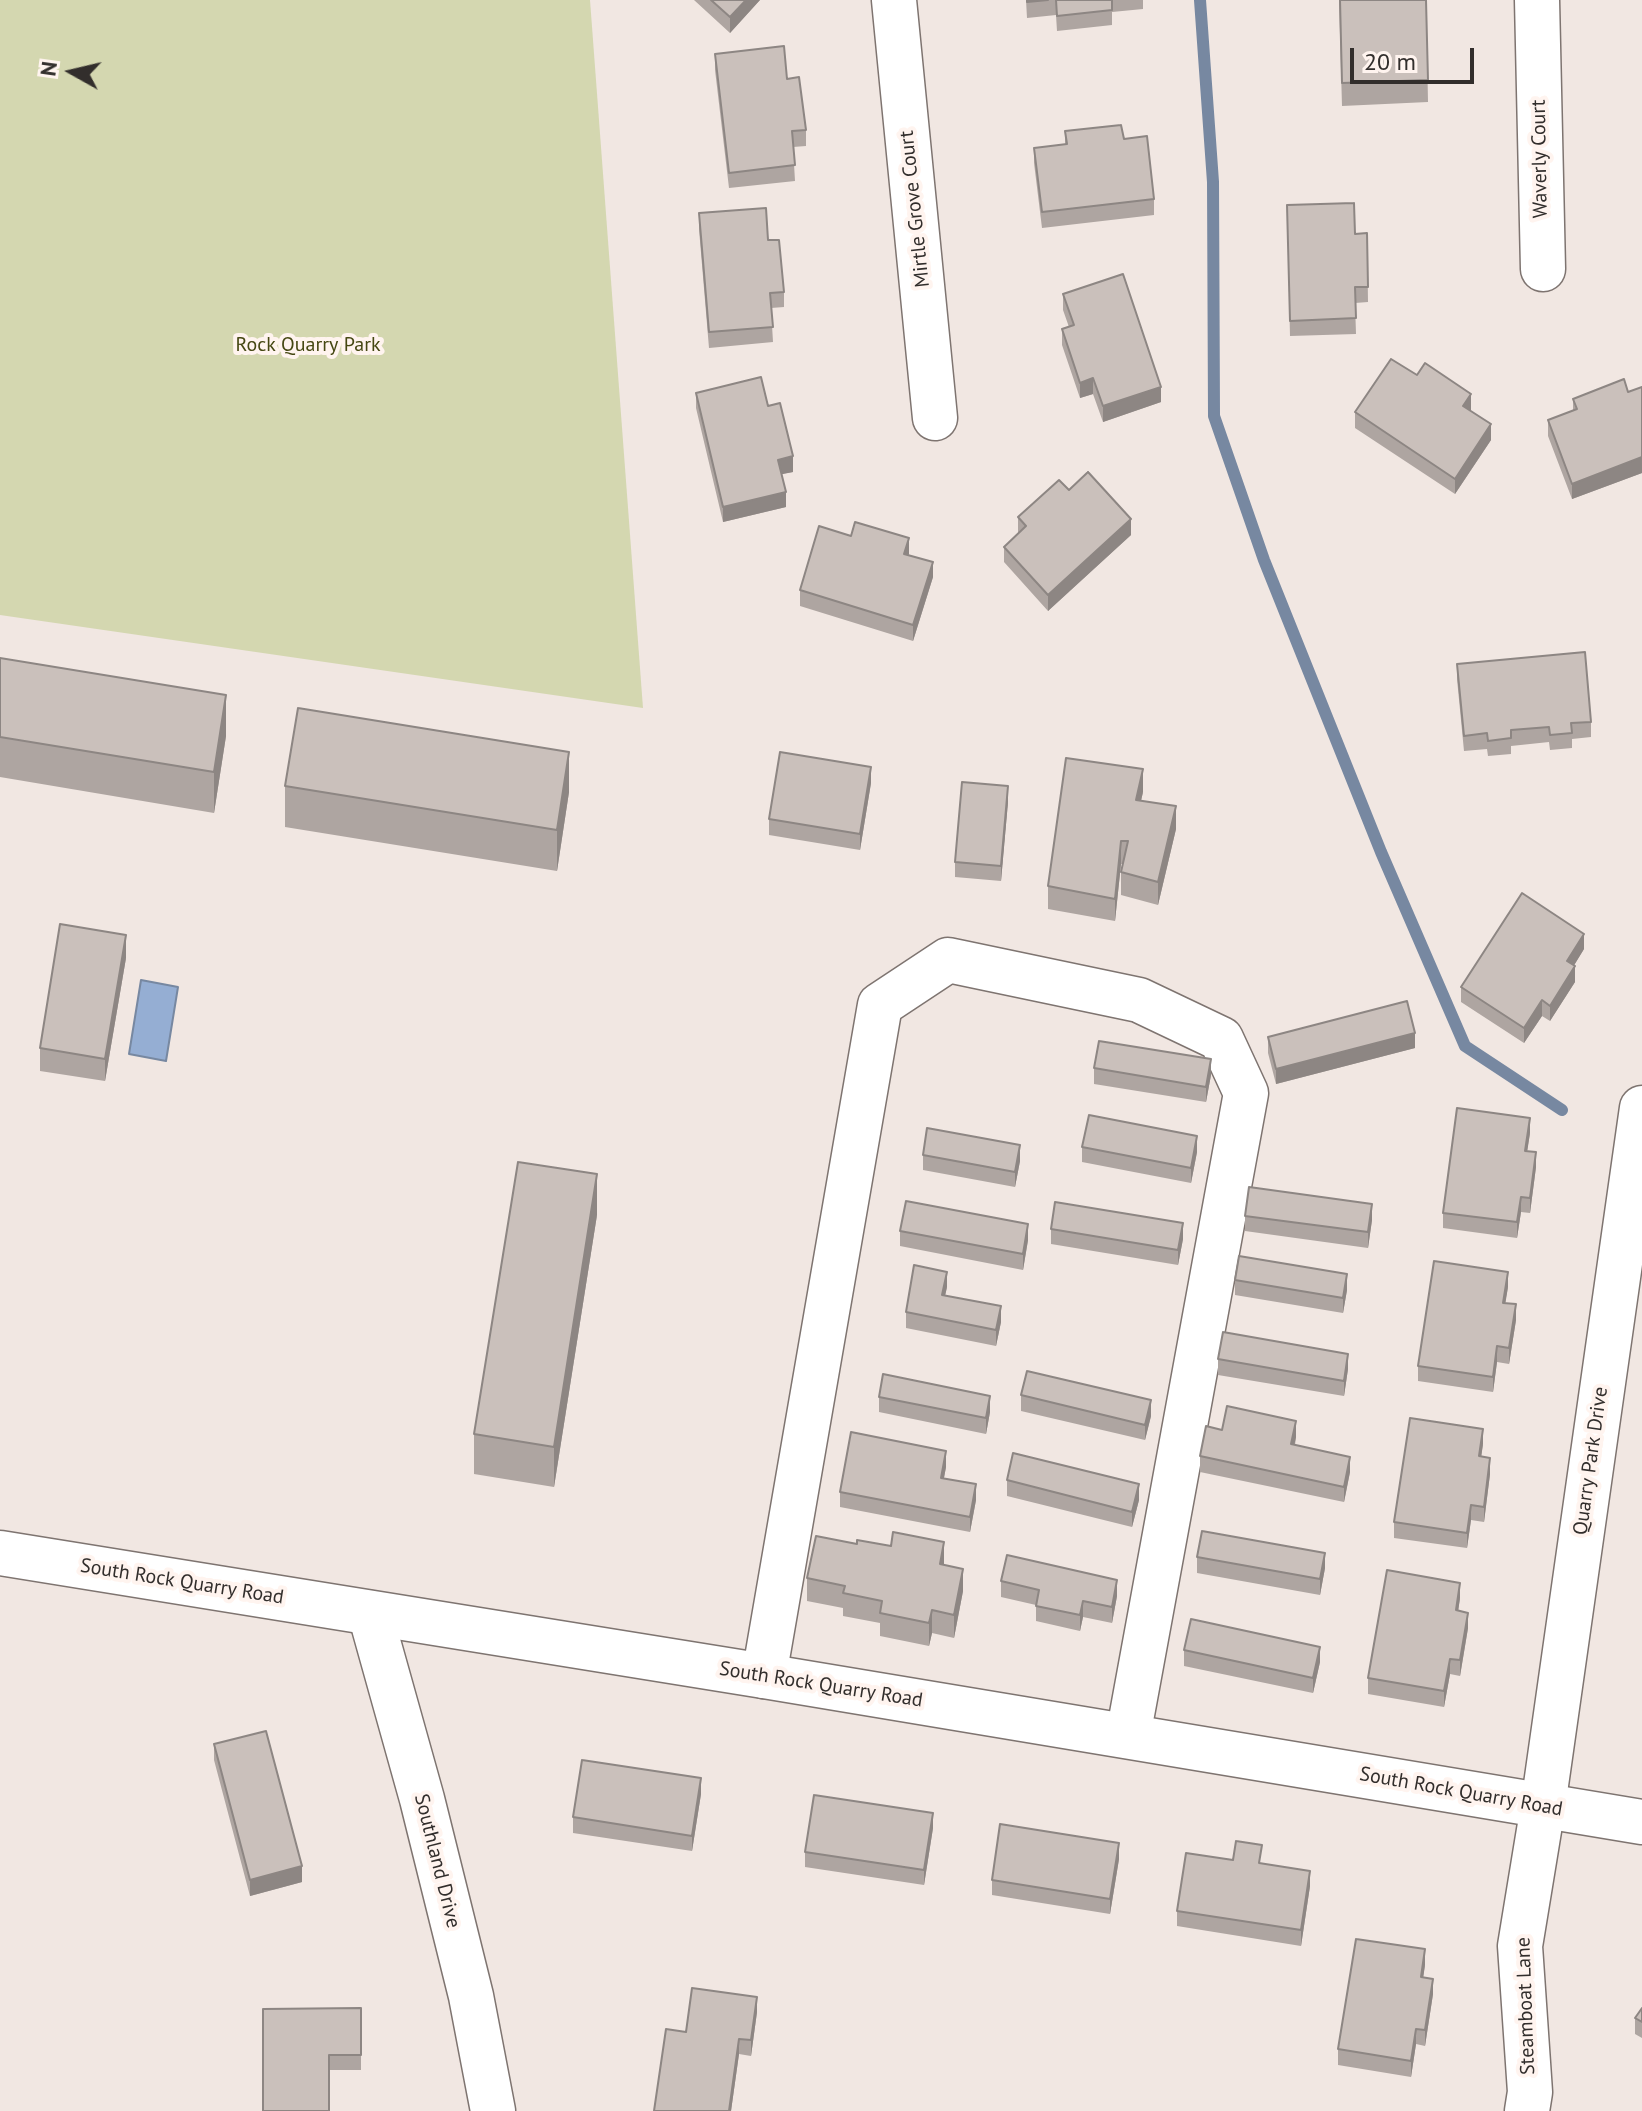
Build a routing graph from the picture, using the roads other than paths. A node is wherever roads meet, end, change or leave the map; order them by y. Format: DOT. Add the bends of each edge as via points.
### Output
graph roads {
  1 [pos="894,0"];
  2 [pos="1537,0"];
  3 [pos="1543,269"];
  4 [pos="935,418"];
  5 [pos="1641,1112"];
  6 [pos="0,1553"];
  7 [pos="370,1613"];
  8 [pos="764,1676"];
  9 [pos="1128,1736"];
  10 [pos="1543,1806"];
  11 [pos="1642,1822"];
  12 [pos="493,2111"];
  13 [pos="1527,2111"];
  1 -- 4 [label="street, Mirtle Grove Court"];
  2 -- 3 [label="street, Waverly Court"];
  5 -- 10 [label="street, Quarry Park Drive"];
  6 -- 7 [label="street, South Rock Quarry Road"];
  7 -- 8 [label="street, South Rock Quarry Road"];
  7 -- 12 [label="street, Southland Drive" via="471,1996"];
  8 -- 9 [label="street, South Rock Quarry Road"];
  8 -- 9 [label="street" via="880,1005 948,960 1139,1000 1221,1039 1246,1093"];
  9 -- 10 [label="street, South Rock Quarry Road"];
  10 -- 11 [label="street, South Rock Quarry Road"];
  10 -- 13 [label="street, Steamboat Lane" via="1520,1946"];
}
